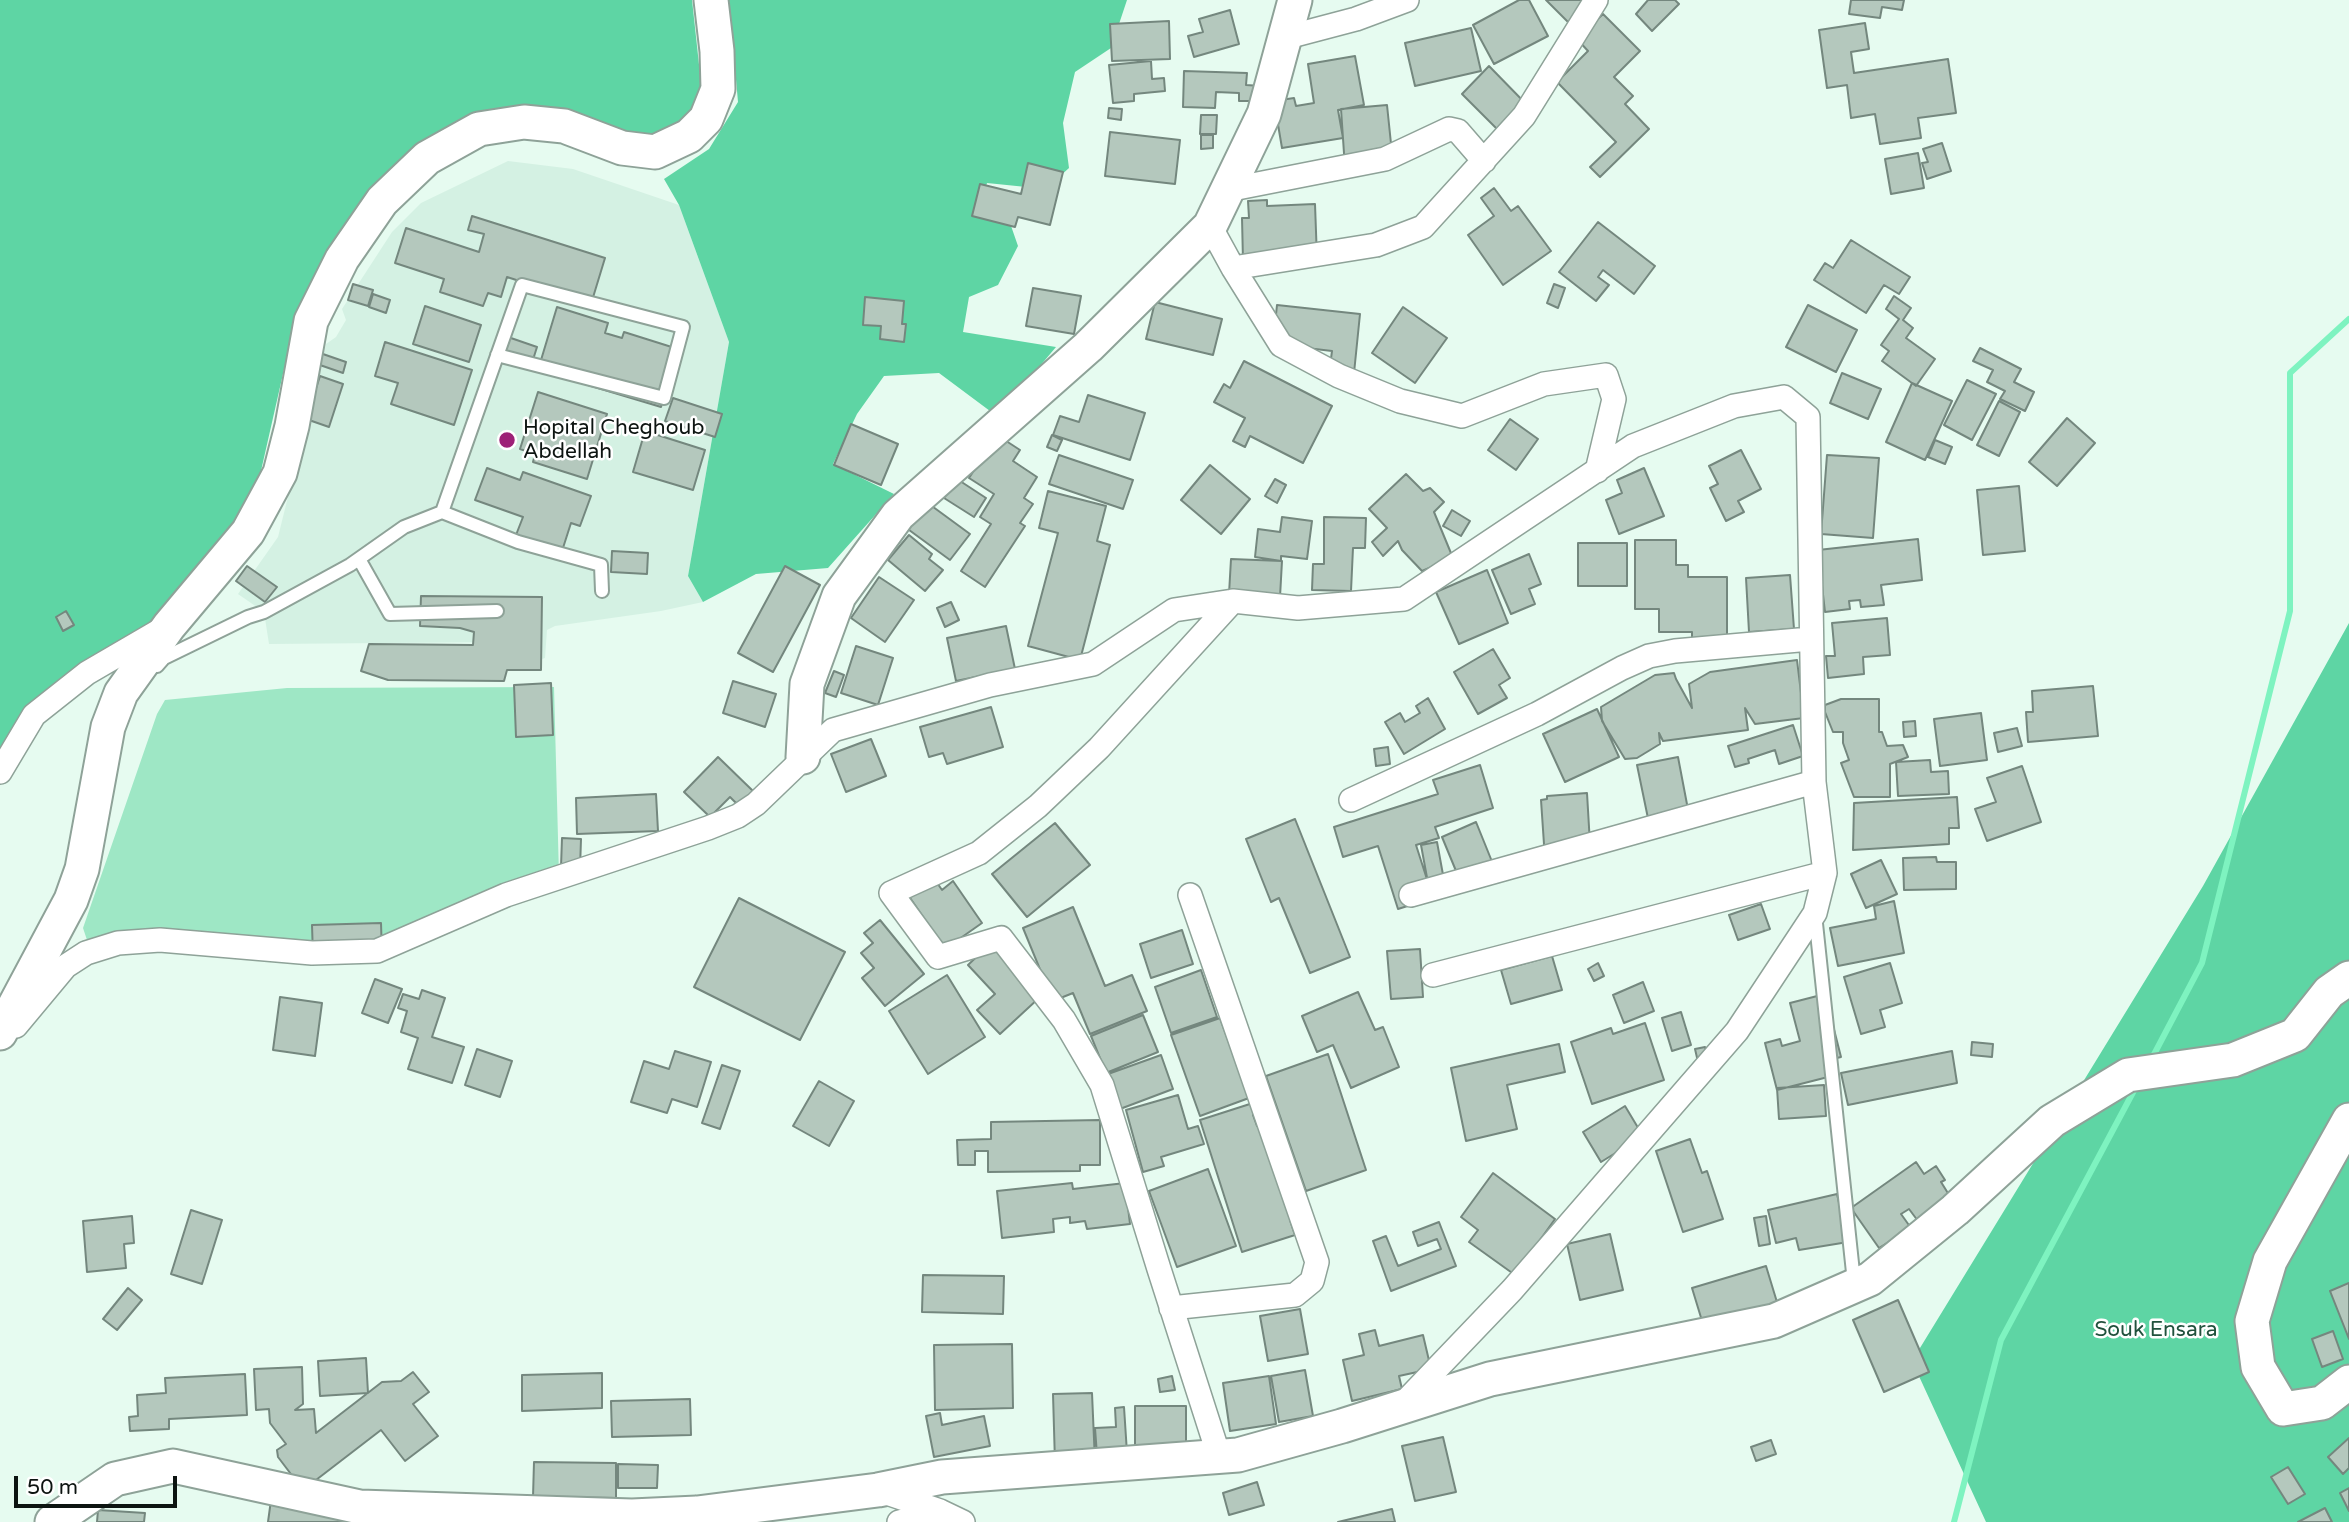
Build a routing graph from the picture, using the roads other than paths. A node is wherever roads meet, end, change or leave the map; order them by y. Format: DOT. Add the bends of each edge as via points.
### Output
graph roads {
  1 [pos="711,0"];
  2 [pos="1294,0"];
  3 [pos="1407,0"];
  4 [pos="1596,0"];
  5 [pos="1284,38"];
  6 [pos="1484,161"];
  7 [pos="1227,190"];
  8 [pos="1210,226"];
  9 [pos="1233,268"];
  10 [pos="497,355"];
  11 [pos="1597,471"];
  12 [pos="442,512"];
  13 [pos="359,559"];
  14 [pos="602,591"];
  15 [pos="1233,601"];
  16 [pos="497,611"];
  17 [pos="169,626"];
  18 [pos="1810,639"];
  19 [pos="113,716"];
  20 [pos="803,757"];
  21 [pos="0,772"];
  22 [pos="1814,782"];
  23 [pos="1351,800"];
  24 [pos="1825,873"];
  25 [pos="1190,895"];
  26 [pos="1410,895"];
  27 [pos="1815,913"];
  28 [pos="1433,975"];
  29 [pos="2349,978"];
  30 [pos="0,1033"];
  31 [pos="0,1045"];
  32 [pos="2349,1120"];
  33 [pos="1854,1286"];
  34 [pos="1171,1308"];
  35 [pos="2349,1382"];
  36 [pos="1398,1408"];
  37 [pos="1219,1456"];
  38 [pos="878,1490"];
  39 [pos="940,1511"];
  40 [pos="358,1514"];
  41 [pos="619,1519"];
  42 [pos="52,1522"];
  43 [pos="899,1522"];
  44 [pos="963,1522"];
  1 -- 17 [label="street" via="718,89 706,118 689,136 655,152 622,148 564,126 524,122 480,129 427,158 382,201 342,258 312,321 280,473 248,532"];
  2 -- 5 [label="street"];
  3 -- 5 [label="street"];
  4 -- 6 [label="street" via="1524,116"];
  5 -- 7 [label="street" via="1264,114"];
  6 -- 7 [label="street" via="1458,131 1449,129 1385,159"];
  6 -- 9 [label="street" via="1423,227 1376,245"];
  7 -- 8 [label="street"];
  8 -- 9 [label="street"];
  8 -- 20 [label="street" via="1088,347 898,516 839,596 807,684"];
  9 -- 11 [label="street" via="1281,345 1400,401 1462,416 1544,384 1606,374 1614,399"];
  10 -- 10 [label="lane" via="664,398 683,327 522,285"];
  10 -- 12 [label="lane"];
  11 -- 15 [label="street" via="1404,598 1298,608"];
  11 -- 18 [label="street" via="1633,446 1734,406 1784,397 1808,416"];
  12 -- 13 [label="lane" via="404,527"];
  12 -- 14 [label="lane" via="518,542 601,565"];
  13 -- 16 [label="lane" via="390,614"];
  13 -- 19 [label="lane" via="264,612 164,658"];
  15 -- 20 [label="street" via="1174,610 1093,664 990,685 833,730"];
  15 -- 34 [label="street" via="1099,748 1038,806 979,853 891,893 938,957 1001,938 1064,1020 1102,1085"];
  17 -- 19 [label="street" via="121,693"];
  17 -- 21 [label="street" via="87,673 34,715"];
  18 -- 22 [label="street"];
  18 -- 23 [label="street" via="1649,656"];
  19 -- 30 [label="street" via="82,869 71,900"];
  20 -- 31 [label="street" via="738,816 506,895 377,951 312,953 160,940 118,943 86,953 66,966"];
  22 -- 24 [label="street"];
  22 -- 26 [label="street"];
  24 -- 27 [label="street"];
  24 -- 28 [label="street"];
  25 -- 34 [label="street" via="1317,1262 1312,1281 1295,1295"];
  27 -- 33 [label="lane"];
  27 -- 36 [label="street" via="1737,1031 1511,1290"];
  29 -- 33 [label="street" via="2329,992 2295,1035 2233,1059 2128,1075 2052,1121 1955,1210 1870,1279"];
  32 -- 35 [label="street" via="2270,1261 2252,1321 2258,1367 2283,1409 2322,1404"];
  33 -- 36 [label="street" via="1774,1321 1490,1379"];
  34 -- 37 [label="street"];
  36 -- 37 [label="street" via="1238,1455"];
  37 -- 38 [label="street" via="942,1477"];
  38 -- 39 [label="street"];
  38 -- 41 [label="street"];
  39 -- 43 [label="street"];
  39 -- 44 [label="street"];
  40 -- 41 [label="street"];
  40 -- 42 [label="street" via="173,1466 115,1479"];
}
